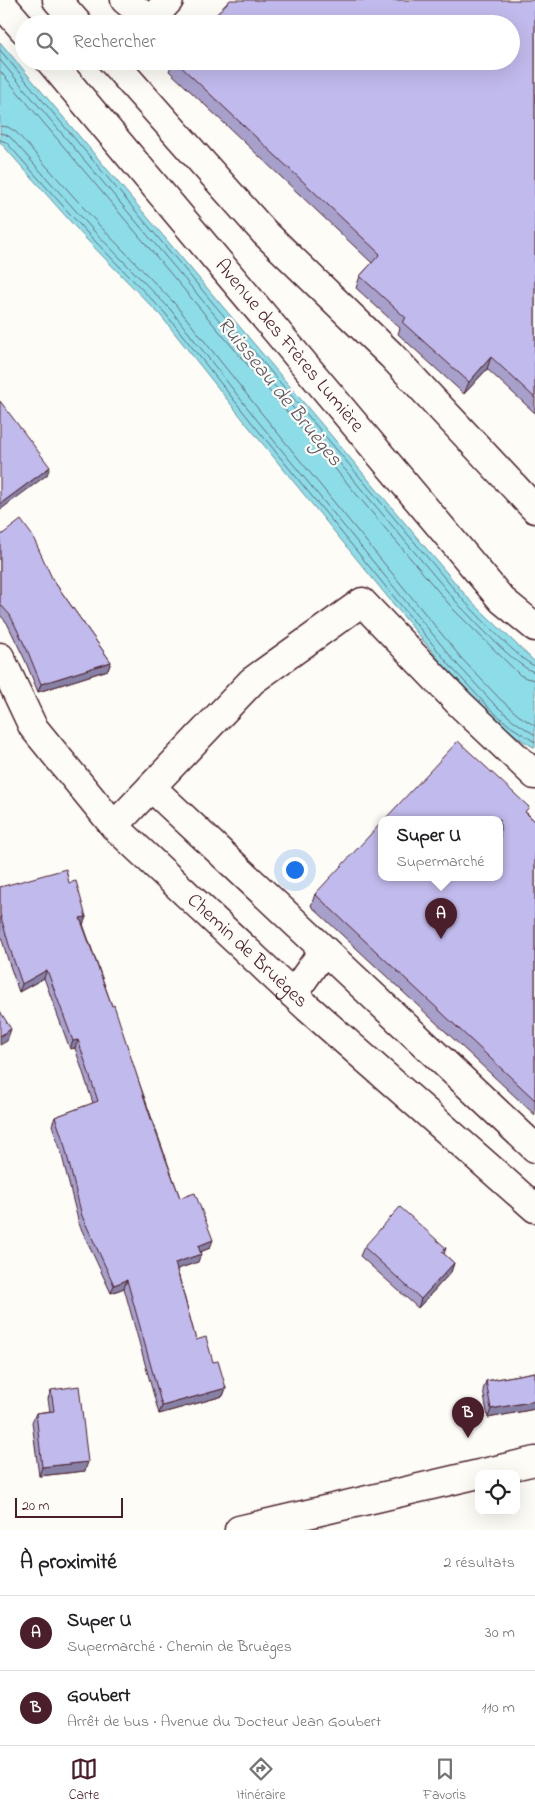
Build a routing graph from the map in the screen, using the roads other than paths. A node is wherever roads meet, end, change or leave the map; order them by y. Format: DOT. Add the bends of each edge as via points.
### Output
graph roads {
  1 [pos="57,0"];
  2 [pos="126,0"];
  3 [pos="169,0"];
  4 [pos="0,2"];
  5 [pos="70,15"];
  6 [pos="143,15"];
  7 [pos="155,15"];
  8 [pos="15,20"];
  9 [pos="58,70"];
  10 [pos="120,70"];
  11 [pos="535,509"];
  12 [pos="535,627"];
  13 [pos="0,657"];
  14 [pos="535,775"];
  15 [pos="150,787"];
  16 [pos="114,826"];
  17 [pos="324,950"];
  18 [pos="293,994"];
  19 [pos="535,1148"];
  20 [pos="534,1204"];
  21 [pos="535,1460"];
  22 [pos="239,1530"];
  1 -- 5 [label="street"];
  2 -- 6 [label="street"];
  3 -- 7 [label="street"];
  4 -- 8 [label="street"];
  9 -- 12 [label="street, Avenue des Frères Lumière" via="502,600"];
  10 -- 11 [label="street" via="264,232 391,355"];
  13 -- 16 [label="street, Chemin de Bruèges" via="33,727"];
  14 -- 15 [label="street" via="460,704 362,602 252,681"];
  15 -- 16 [label="street"];
  15 -- 17 [label="street"];
  16 -- 18 [label="street, Chemin de Bruèges"];
  17 -- 18 [label="street"];
  17 -- 19 [label="street"];
  18 -- 20 [label="street, Chemin de Bruèges"];
  21 -- 22 [label="street"];
}
